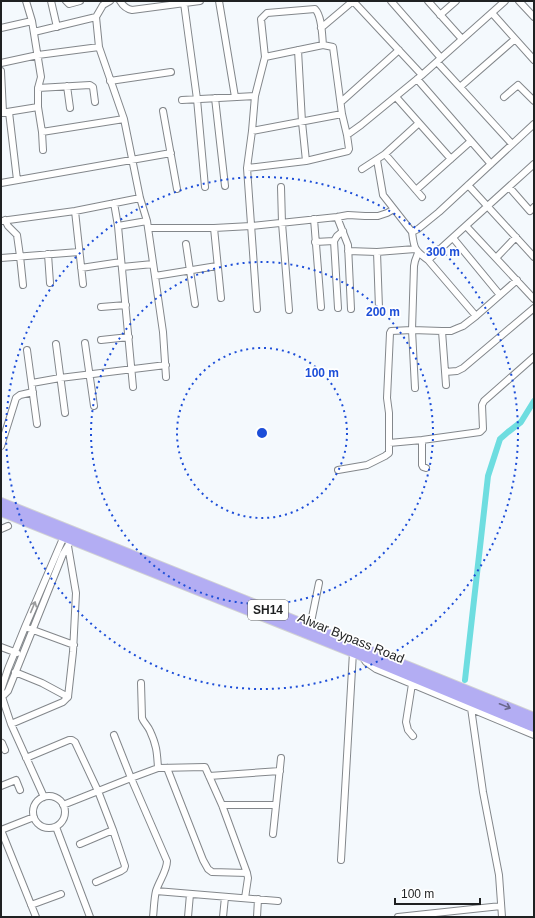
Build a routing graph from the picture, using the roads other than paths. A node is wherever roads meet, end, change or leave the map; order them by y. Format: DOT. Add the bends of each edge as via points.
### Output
graph roads {
  1 [pos="26,1"];
  2 [pos="51,1"];
  3 [pos="66,1"];
  4 [pos="80,1"];
  5 [pos="110,1"];
  6 [pos="120,1"];
  7 [pos="200,1"];
  8 [pos="219,1"];
  9 [pos="353,1"];
  10 [pos="391,1"];
  11 [pos="428,1"];
  12 [pos="456,1"];
  13 [pos="505,1"];
  14 [pos="519,1"];
  15 [pos="102,3"];
  16 [pos="184,3"];
  17 [pos="492,13"];
  18 [pos="440,15"];
  19 [pos="534,17"];
  20 [pos="96,18"];
  21 [pos="32,21"];
  22 [pos="57,26"];
  23 [pos="1,28"];
  24 [pos="321,28"];
  25 [pos="34,32"];
  26 [pos="462,39"];
  27 [pos="515,39"];
  28 [pos="323,45"];
  29 [pos="99,47"];
  30 [pos="298,50"];
  31 [pos="399,50"];
  32 [pos="38,55"];
  33 [pos="264,57"];
  34 [pos="439,60"];
  35 [pos="534,60"];
  36 [pos="1,63"];
  37 [pos="1,71"];
  38 [pos="171,72"];
  39 [pos="422,75"];
  40 [pos="417,79"];
  41 [pos="110,81"];
  42 [pos="67,86"];
  43 [pos="460,87"];
  44 [pos="38,88"];
  45 [pos="255,96"];
  46 [pos="234,97"];
  47 [pos="396,97"];
  48 [pos="504,97"];
  49 [pos="215,98"];
  50 [pos="197,99"];
  51 [pos="182,100"];
  52 [pos="534,101"];
  53 [pos="95,102"];
  54 [pos="341,102"];
  55 [pos="38,107"];
  56 [pos="70,108"];
  57 [pos="162,111"];
  58 [pos="4,112"];
  59 [pos="342,114"];
  60 [pos="124,119"];
  61 [pos="302,122"];
  62 [pos="419,123"];
  63 [pos="534,124"];
  64 [pos="252,131"];
  65 [pos="42,132"];
  66 [pos="347,135"];
  67 [pos="471,141"];
  68 [pos="512,144"];
  69 [pos="42,150"];
  70 [pos="170,153"];
  71 [pos="385,154"];
  72 [pos="451,159"];
  73 [pos="132,160"];
  74 [pos="377,160"];
  75 [pos="306,161"];
  76 [pos="491,164"];
  77 [pos="534,164"];
  78 [pos="247,168"];
  79 [pos="362,169"];
  80 [pos="16,180"];
  81 [pos="1,183"];
  82 [pos="468,185"];
  83 [pos="225,186"];
  84 [pos="205,187"];
  85 [pos="281,187"];
  86 [pos="509,187"];
  87 [pos="177,189"];
  88 [pos="416,190"];
  89 [pos="422,197"];
  90 [pos="140,198"];
  91 [pos="114,204"];
  92 [pos="488,206"];
  93 [pos="394,209"];
  94 [pos="532,209"];
  95 [pos="75,211"];
  96 [pos="337,217"];
  97 [pos="534,217"];
  98 [pos="314,219"];
  99 [pos="3,220"];
  100 [pos="147,221"];
  101 [pos="282,223"];
  102 [pos="118,226"];
  103 [pos="251,226"];
  104 [pos="466,226"];
  105 [pos="148,228"];
  106 [pos="214,228"];
  107 [pos="343,232"];
  108 [pos="412,232"];
  109 [pos="516,237"];
  110 [pos="453,238"];
  111 [pos="334,241"];
  112 [pos="315,242"];
  113 [pos="186,244"];
  114 [pos="534,244"];
  115 [pos="528,250"];
  116 [pos="348,251"];
  117 [pos="417,251"];
  118 [pos="79,252"];
  119 [pos="377,252"];
  120 [pos="48,254"];
  121 [pos="20,256"];
  122 [pos="534,257"];
  123 [pos="1,258"];
  124 [pos="496,258"];
  125 [pos="428,260"];
  126 [pos="153,264"];
  127 [pos="122,265"];
  128 [pos="218,266"];
  129 [pos="81,268"];
  130 [pos="190,271"];
  131 [pos="155,276"];
  132 [pos="517,280"];
  133 [pos="50,283"];
  134 [pos="83,284"];
  135 [pos="23,286"];
  136 [pos="500,295"];
  137 [pos="221,298"];
  138 [pos="534,299"];
  139 [pos="195,304"];
  140 [pos="126,305"];
  141 [pos="101,307"];
  142 [pos="321,307"];
  143 [pos="338,308"];
  144 [pos="379,308"];
  145 [pos="351,309"];
  146 [pos="257,310"];
  147 [pos="289,310"];
  148 [pos="533,311"];
  149 [pos="476,316"];
  150 [pos="412,330"];
  151 [pos="442,331"];
  152 [pos="129,337"];
  153 [pos="102,340"];
  154 [pos="85,343"];
  155 [pos="56,344"];
  156 [pos="27,350"];
  157 [pos="534,356"];
  158 [pos="166,365"];
  159 [pos="132,369"];
  160 [pos="445,372"];
  161 [pos="90,374"];
  162 [pos="166,377"];
  163 [pos="60,378"];
  164 [pos="32,383"];
  165 [pos="446,385"];
  166 [pos="133,387"];
  167 [pos="415,388"];
  168 [pos="33,392"];
  169 [pos="94,406"];
  170 [pos="65,413"];
  171 [pos="37,424"];
  172 [pos="422,440"];
  173 [pos="389,443"];
  174 [pos="1,446"];
  175 [pos="426,468"];
  176 [pos="338,470"];
  177 [pos="1,503"];
  178 [pos="1,510"];
  179 [pos="8,526"];
  180 [pos="1,529"];
  181 [pos="68,540"];
  182 [pos="319,583"];
  183 [pos="25,626"];
  184 [pos="310,627"];
  185 [pos="33,630"];
  186 [pos="74,645"];
  187 [pos="1,647"];
  188 [pos="15,652"];
  189 [pos="357,654"];
  190 [pos="22,655"];
  191 [pos="15,672"];
  192 [pos="141,683"];
  193 [pos="412,684"];
  194 [pos="2,696"];
  195 [pos="68,697"];
  196 [pos="471,708"];
  197 [pos="534,718"];
  198 [pos="11,724"];
  199 [pos="534,727"];
  200 [pos="114,734"];
  201 [pos="534,734"];
  202 [pos="413,736"];
  203 [pos="1,744"];
  204 [pos="5,750"];
  205 [pos="26,758"];
  206 [pos="281,758"];
  207 [pos="158,768"];
  208 [pos="167,768"];
  209 [pos="280,771"];
  210 [pos="209,776"];
  211 [pos="131,778"];
  212 [pos="1,786"];
  213 [pos="20,790"];
  214 [pos="98,791"];
  215 [pos="44,797"];
  216 [pos="64,805"];
  217 [pos="222,805"];
  218 [pos="275,805"];
  219 [pos="34,817"];
  220 [pos="56,827"];
  221 [pos="1,830"];
  222 [pos="113,830"];
  223 [pos="273,834"];
  224 [pos="80,844"];
  225 [pos="341,860"];
  226 [pos="247,873"];
  227 [pos="96,882"];
  228 [pos="156,891"];
  229 [pos="61,894"];
  230 [pos="190,894"];
  231 [pos="224,897"];
  232 [pos="245,898"];
  233 [pos="258,899"];
  234 [pos="278,901"];
  235 [pos="31,905"];
  236 [pos="501,906"];
  237 [pos="36,917"];
  238 [pos="90,917"];
  239 [pos="153,917"];
  240 [pos="188,917"];
  241 [pos="223,917"];
  242 [pos="257,917"];
  243 [pos="398,917"];
  244 [pos="502,917"];
  1 -- 21 [label="street"];
  2 -- 22 [label="street"];
  3 -- 4 [label="street" via="70,4"];
  5 -- 15 [label="street"];
  6 -- 16 [label="street" via="132,10"];
  7 -- 16 [label="street"];
  8 -- 46 [label="street"];
  9 -- 24 [label="street"];
  9 -- 31 [label="street"];
  10 -- 34 [label="street"];
  11 -- 18 [label="street"];
  12 -- 18 [label="street"];
  13 -- 17 [label="street"];
  14 -- 19 [label="street"];
  15 -- 20 [label="street"];
  16 -- 50 [label="street"];
  17 -- 26 [label="street"];
  17 -- 27 [label="street"];
  18 -- 26 [label="street"];
  20 -- 22 [label="street"];
  20 -- 29 [label="street"];
  21 -- 23 [label="street"];
  21 -- 25 [label="street"];
  22 -- 25 [label="street"];
  24 -- 28 [label="street"];
  24 -- 33 [label="street" via="315,9 267,13 261,19"];
  25 -- 32 [label="street"];
  26 -- 34 [label="street"];
  27 -- 35 [label="street"];
  27 -- 43 [label="street"];
  28 -- 30 [label="street"];
  28 -- 54 [label="street" via="333,47"];
  29 -- 32 [label="street"];
  29 -- 41 [label="street"];
  30 -- 33 [label="street"];
  30 -- 61 [label="street"];
  31 -- 39 [label="street"];
  31 -- 54 [label="street"];
  32 -- 36 [label="street"];
  32 -- 44 [label="street" via="41,77"];
  33 -- 45 [label="street"];
  34 -- 39 [label="street"];
  34 -- 43 [label="street"];
  37 -- 58 [label="street"];
  38 -- 41 [label="street"];
  39 -- 40 [label="street"];
  40 -- 47 [label="street"];
  40 -- 67 [label="street"];
  41 -- 60 [label="street"];
  42 -- 44 [label="street"];
  42 -- 53 [label="street" via="92,85"];
  42 -- 56 [label="street"];
  43 -- 68 [label="street"];
  44 -- 55 [label="street"];
  45 -- 46 [label="street"];
  45 -- 64 [label="street"];
  46 -- 49 [label="street"];
  47 -- 62 [label="street"];
  47 -- 66 [label="street"];
  48 -- 52 [label="street" via="518,85"];
  49 -- 50 [label="street"];
  49 -- 83 [label="street"];
  50 -- 51 [label="street"];
  50 -- 84 [label="street"];
  54 -- 59 [label="street"];
  55 -- 58 [label="street"];
  55 -- 65 [label="street"];
  57 -- 70 [label="street"];
  58 -- 80 [label="street"];
  59 -- 61 [label="street"];
  59 -- 66 [label="street"];
  60 -- 65 [label="street"];
  60 -- 73 [label="street"];
  61 -- 64 [label="street"];
  61 -- 75 [label="street"];
  62 -- 71 [label="street"];
  62 -- 72 [label="street"];
  63 -- 68 [label="street"];
  64 -- 78 [label="street"];
  65 -- 69 [label="street"];
  66 -- 75 [label="street" via="348,151"];
  67 -- 72 [label="street"];
  67 -- 76 [label="street"];
  68 -- 76 [label="street"];
  70 -- 73 [label="street"];
  70 -- 87 [label="street"];
  71 -- 74 [label="street"];
  71 -- 88 [label="street"];
  72 -- 88 [label="street"];
  73 -- 80 [label="street"];
  73 -- 90 [label="street"];
  74 -- 79 [label="street"];
  74 -- 93 [label="street" via="383,195"];
  75 -- 78 [label="street"];
  76 -- 82 [label="street"];
  77 -- 86 [label="street"];
  78 -- 103 [label="street"];
  80 -- 81 [label="street"];
  82 -- 92 [label="street"];
  82 -- 108 [label="street"];
  85 -- 101 [label="street"];
  86 -- 92 [label="street"];
  86 -- 94 [label="street"];
  88 -- 89 [label="street"];
  90 -- 91 [label="street"];
  90 -- 100 [label="street"];
  91 -- 95 [label="street"];
  91 -- 102 [label="street"];
  92 -- 104 [label="street"];
  92 -- 109 [label="street"];
  93 -- 96 [label="street" via="378,216"];
  93 -- 108 [label="street"];
  94 -- 97 [label="street"];
  95 -- 99 [label="street"];
  95 -- 118 [label="street"];
  96 -- 98 [label="street"];
  96 -- 107 [label="street"];
  98 -- 101 [label="street"];
  98 -- 112 [label="street"];
  99 -- 121 [label="street" via="17,235"];
  100 -- 102 [label="street"];
  100 -- 105 [label="street"];
  101 -- 103 [label="street"];
  101 -- 147 [label="street"];
  102 -- 127 [label="street"];
  103 -- 106 [label="street"];
  103 -- 146 [label="street"];
  104 -- 110 [label="street"];
  104 -- 124 [label="street"];
  105 -- 106 [label="street"];
  105 -- 126 [label="street"];
  106 -- 128 [label="street"];
  107 -- 111 [label="street"];
  107 -- 116 [label="street"];
  108 -- 117 [label="street"];
  109 -- 115 [label="street"];
  109 -- 124 [label="street"];
  110 -- 125 [label="street"];
  110 -- 136 [label="street"];
  111 -- 112 [label="street"];
  111 -- 143 [label="street"];
  112 -- 142 [label="street"];
  113 -- 130 [label="street"];
  114 -- 115 [label="street"];
  115 -- 122 [label="street"];
  116 -- 119 [label="street"];
  116 -- 145 [label="street"];
  117 -- 119 [label="street"];
  117 -- 125 [label="street"];
  117 -- 150 [label="street"];
  118 -- 120 [label="street"];
  118 -- 129 [label="street"];
  119 -- 144 [label="street"];
  120 -- 121 [label="street"];
  120 -- 133 [label="street"];
  121 -- 123 [label="street"];
  121 -- 135 [label="street"];
  124 -- 132 [label="street"];
  125 -- 149 [label="street"];
  126 -- 127 [label="street"];
  126 -- 131 [label="street"];
  127 -- 129 [label="street"];
  127 -- 140 [label="street"];
  128 -- 130 [label="street"];
  128 -- 137 [label="street"];
  129 -- 134 [label="street"];
  130 -- 131 [label="street"];
  130 -- 139 [label="street"];
  131 -- 158 [label="street" via="164,332"];
  132 -- 136 [label="street"];
  132 -- 138 [label="street"];
  136 -- 149 [label="street"];
  140 -- 141 [label="street"];
  140 -- 152 [label="street"];
  148 -- 160 [label="street" via="463,368"];
  149 -- 151 [label="street" via="463,326 451,331"];
  150 -- 151 [label="street"];
  150 -- 167 [label="street"];
  150 -- 173 [label="street" via="393,330 390,333 387,398"];
  151 -- 160 [label="street"];
  152 -- 153 [label="street"];
  152 -- 159 [label="street"];
  154 -- 161 [label="street"];
  155 -- 163 [label="street"];
  156 -- 164 [label="street"];
  157 -- 172 [label="street" via="484,401 482,431"];
  158 -- 159 [label="street"];
  158 -- 162 [label="street"];
  159 -- 161 [label="street"];
  159 -- 166 [label="street"];
  160 -- 165 [label="street"];
  161 -- 163 [label="street"];
  161 -- 169 [label="street"];
  163 -- 164 [label="street"];
  163 -- 170 [label="street"];
  164 -- 168 [label="street"];
  168 -- 171 [label="street"];
  168 -- 174 [label="street" via="16,398"];
  172 -- 173 [label="street"];
  172 -- 175 [label="street" via="422,465"];
  173 -- 176 [label="street" via="389,453 386,456 367,465"];
  177 -- 184 [label="main road, Alwar Bypass Road / SH14"];
  178 -- 181 [label="main road, Alwar Bypass Road / SH14"];
  179 -- 180 [label="street"];
  183 -- 181 [label="street, one-way"];
  181 -- 185 [label="street"];
  181 -- 186 [label="street" via="76,593"];
  181 -- 189 [label="main road, Alwar Bypass Road / SH14"];
  182 -- 184 [label="street"];
  183 -- 185 [label="street"];
  183 -- 188 [label="street"];
  184 -- 197 [label="main road, Alwar Bypass Road / SH14, one-way"];
  185 -- 186 [label="street"];
  185 -- 190 [label="street"];
  186 -- 195 [label="street"];
  187 -- 188 [label="street"];
  188 -- 190 [label="street"];
  188 -- 194 [label="street"];
  189 -- 193 [label="street" via="376,669"];
  189 -- 199 [label="main road, Alwar Bypass Road / SH14"];
  189 -- 225 [label="street"];
  190 -- 191 [label="street"];
  191 -- 194 [label="street" via="8,691"];
  191 -- 195 [label="street"];
  192 -- 207 [label="street" via="142,718 156,747"];
  193 -- 196 [label="street"];
  193 -- 202 [label="street" via="406,722"];
  194 -- 198 [label="street"];
  195 -- 198 [label="street" via="63,702"];
  196 -- 201 [label="street"];
  196 -- 236 [label="street" via="483,792 499,875"];
  198 -- 205 [label="street"];
  200 -- 211 [label="street"];
  203 -- 204 [label="street"];
  205 -- 214 [label="street" via="72,740"];
  205 -- 215 [label="street"];
  206 -- 209 [label="street"];
  207 -- 208 [label="street"];
  207 -- 211 [label="street"];
  208 -- 210 [label="street" via="205,767"];
  208 -- 226 [label="street" via="208,869 212,872"];
  209 -- 210 [label="street"];
  209 -- 218 [label="street"];
  210 -- 217 [label="street"];
  211 -- 214 [label="street"];
  211 -- 228 [label="street" via="167,861 167,867"];
  212 -- 213 [label="street" via="16,780"];
  214 -- 216 [label="street"];
  214 -- 222 [label="street"];
  215 -- 216 [label="street" via="55,797"];
  215 -- 219 [label="street" via="34,806"];
  216 -- 220 [label="street" via="64,818"];
  217 -- 218 [label="street"];
  217 -- 226 [label="street"];
  218 -- 223 [label="street"];
  219 -- 220 [label="street" via="43,827"];
  219 -- 221 [label="street"];
  220 -- 238 [label="street"];
  221 -- 235 [label="street"];
  222 -- 224 [label="street"];
  222 -- 227 [label="street" via="124,869"];
  226 -- 232 [label="street"];
  228 -- 230 [label="street"];
  228 -- 239 [label="street"];
  229 -- 235 [label="street"];
  230 -- 231 [label="street"];
  230 -- 240 [label="street"];
  231 -- 232 [label="street"];
  231 -- 241 [label="street"];
  232 -- 233 [label="street"];
  233 -- 234 [label="street"];
  233 -- 242 [label="street"];
  235 -- 237 [label="street"];
  236 -- 243 [label="street"];
  236 -- 244 [label="street"];
}
